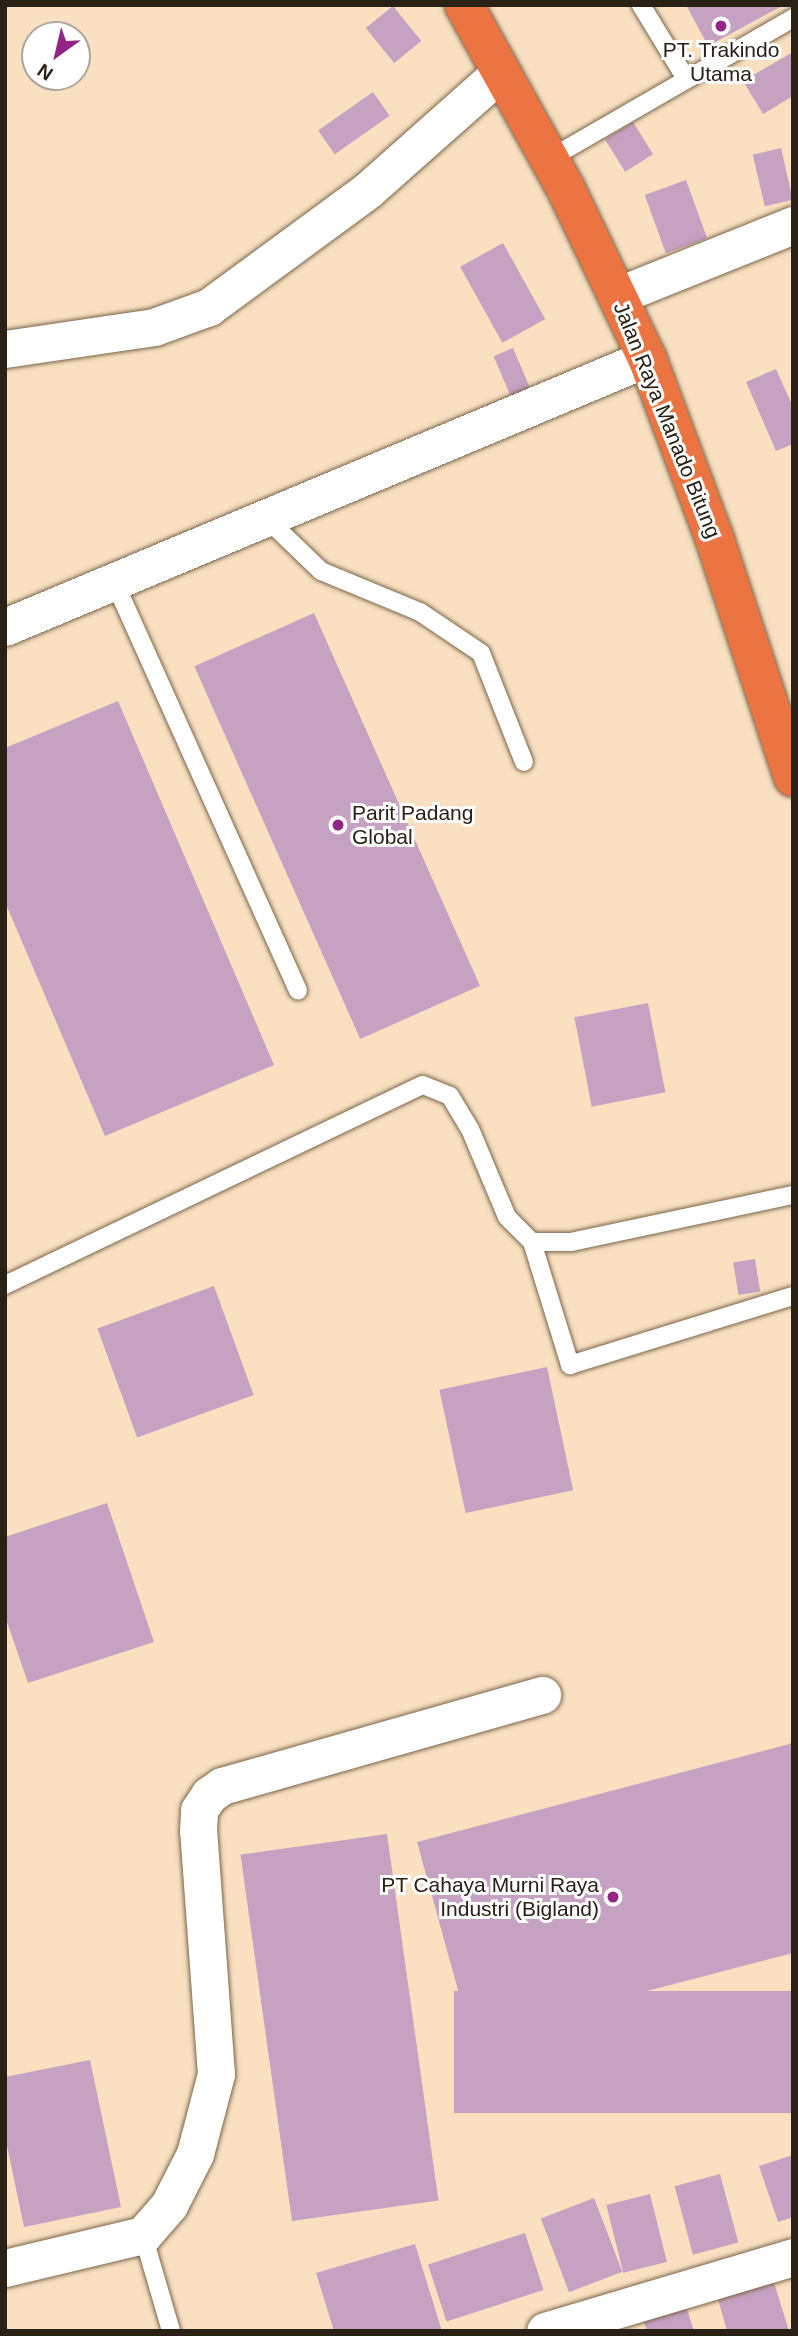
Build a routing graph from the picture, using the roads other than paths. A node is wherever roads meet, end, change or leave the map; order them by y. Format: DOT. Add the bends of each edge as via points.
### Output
graph roads {
  1 [pos="464,5"];
  2 [pos="641,5"];
  3 [pos="793,18"];
  4 [pos="501,72"];
  5 [pos="685,78"];
  6 [pos="549,159"];
  7 [pos="793,225"];
  8 [pos="618,295"];
  9 [pos="5,349"];
  10 [pos="647,358"];
  11 [pos="266,518"];
  12 [pos="114,581"];
  13 [pos="5,626"];
  14 [pos="524,762"];
  15 [pos="793,777"];
  16 [pos="298,992"];
  17 [pos="793,1195"];
  18 [pos="532,1242"];
  19 [pos="5,1286"];
  20 [pos="793,1296"];
  21 [pos="541,1695"];
  22 [pos="143,2235"];
  23 [pos="793,2257"];
  24 [pos="5,2268"];
  25 [pos="171,2331"];
  26 [pos="545,2331"];
  1 -- 4 [label="highway, Jalan Raya Manado Bitung"];
  2 -- 5 [label="lane"];
  3 -- 5 [label="lane"];
  4 -- 6 [label="highway, Jalan Raya Manado Bitung"];
  4 -- 9 [label="street" via="368,190 209,307 154,327"];
  5 -- 6 [label="lane"];
  6 -- 8 [label="highway, Jalan Raya Manado Bitung"];
  7 -- 8 [label="street"];
  8 -- 10 [label="highway, Jalan Raya Manado Bitung"];
  10 -- 11 [label="street"];
  10 -- 15 [label="highway, Jalan Raya Manado Bitung" via="714,537"];
  11 -- 12 [label="street"];
  11 -- 14 [label="lane" via="321,571 420,612 481,653"];
  12 -- 13 [label="street"];
  12 -- 16 [label="lane"];
  17 -- 18 [label="lane" via="571,1242"];
  18 -- 19 [label="lane" via="507,1217 470,1129 450,1096 423,1085"];
  18 -- 20 [label="lane" via="570,1365"];
  21 -- 22 [label="street" via="222,1786 204,1801 198,1831 216,2074 195,2154 182,2183 156,2224"];
  22 -- 24 [label="street"];
  22 -- 25 [label="lane"];
  23 -- 26 [label="street"];
}
